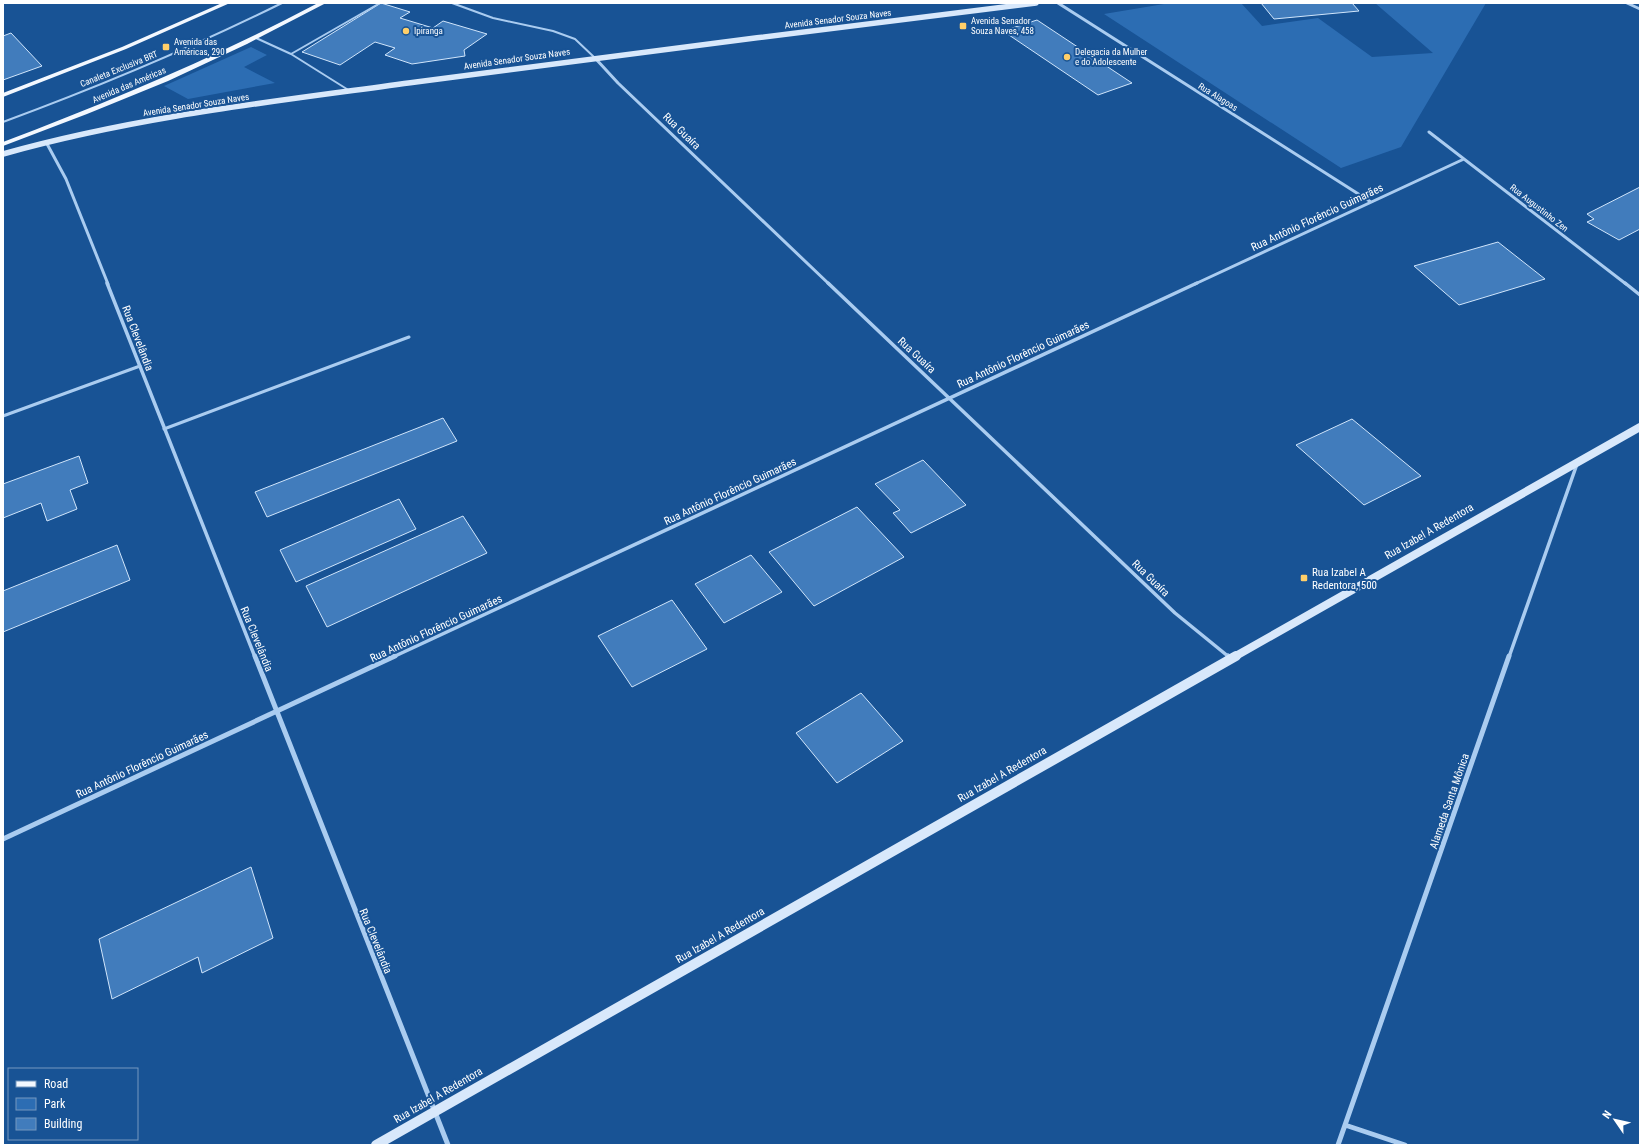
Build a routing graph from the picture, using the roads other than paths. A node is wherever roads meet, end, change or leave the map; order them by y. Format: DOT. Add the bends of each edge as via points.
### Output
graph roads {
  1 [pos="228,3"];
  2 [pos="282,3"];
  3 [pos="323,3"];
  4 [pos="380,3"];
  5 [pos="452,3"];
  6 [pos="1036,3"];
  7 [pos="1058,3"];
  8 [pos="1627,3"];
  9 [pos="1640,9"];
  10 [pos="256,38"];
  11 [pos="291,54"];
  12 [pos="595,58"];
  13 [pos="351,91"];
  14 [pos="3,95"];
  15 [pos="3,122"];
  16 [pos="1429,132"];
  17 [pos="46,142"];
  18 [pos="3,144"];
  19 [pos="3,154"];
  20 [pos="1464,159"];
  21 [pos="1371,202"];
  22 [pos="1640,295"];
  23 [pos="409,338"];
  24 [pos="140,366"];
  25 [pos="950,398"];
  26 [pos="3,416"];
  27 [pos="1640,427"];
  28 [pos="164,429"];
  29 [pos="1577,462"];
  30 [pos="1231,659"];
  31 [pos="277,712"];
  32 [pos="3,839"];
  33 [pos="434,1112"];
  34 [pos="1345,1125"];
  35 [pos="376,1145"];
  36 [pos="448,1145"];
  37 [pos="1338,1145"];
  38 [pos="1405,1145"];
  1 -- 14 [label="main road" via="124,48"];
  2 -- 15 [label="lane, Canaleta Exclusiva BRT" via="133,72"];
  3 -- 10 [label="main road, Avenida das Américas"];
  4 -- 11 [label="lane"];
  5 -- 12 [label="lane" via="494,18 553,31 575,39"];
  6 -- 12 [label="main road, Avenida Senador Souza Naves"];
  7 -- 21 [label="street, Rua Alagoas"];
  8 -- 9 [label="street"];
  10 -- 11 [label="lane"];
  10 -- 18 [label="main road, Avenida das Américas" via="160,82"];
  11 -- 13 [label="lane"];
  12 -- 13 [label="main road, Avenida Senador Souza Naves"];
  12 -- 25 [label="street, Rua Guaíra" via="618,84"];
  13 -- 17 [label="main road, Avenida Senador Souza Naves" via="198,112"];
  16 -- 20 [label="street, Rua Augustinho Zen"];
  17 -- 19 [label="main road, Avenida Senador Souza Naves"];
  17 -- 24 [label="street, Rua Clevelândia" via="66,179"];
  20 -- 21 [label="street, Rua Antônio Florêncio Guimarães"];
  20 -- 22 [label="street, Rua Augustinho Zen"];
  21 -- 25 [label="street, Rua Antônio Florêncio Guimarães"];
  23 -- 28 [label="lane"];
  24 -- 26 [label="lane"];
  24 -- 28 [label="street, Rua Clevelândia"];
  25 -- 30 [label="street, Rua Guaíra" via="1176,613"];
  25 -- 31 [label="street, Rua Antônio Florêncio Guimarães"];
  27 -- 29 [label="main road, Rua Izabel A Redentora"];
  28 -- 31 [label="street, Rua Clevelândia"];
  29 -- 30 [label="main road, Rua Izabel A Redentora"];
  29 -- 34 [label="street, Alameda Santa Mônica"];
  30 -- 33 [label="main road, Rua Izabel A Redentora"];
  31 -- 32 [label="street, Rua Antônio Florêncio Guimarães"];
  31 -- 33 [label="street, Rua Clevelândia"];
  33 -- 35 [label="main road, Rua Izabel A Redentora"];
  33 -- 36 [label="street, Rua Clevelândia"];
  34 -- 37 [label="street, Alameda Santa Mônica"];
  34 -- 38 [label="street"];
}
